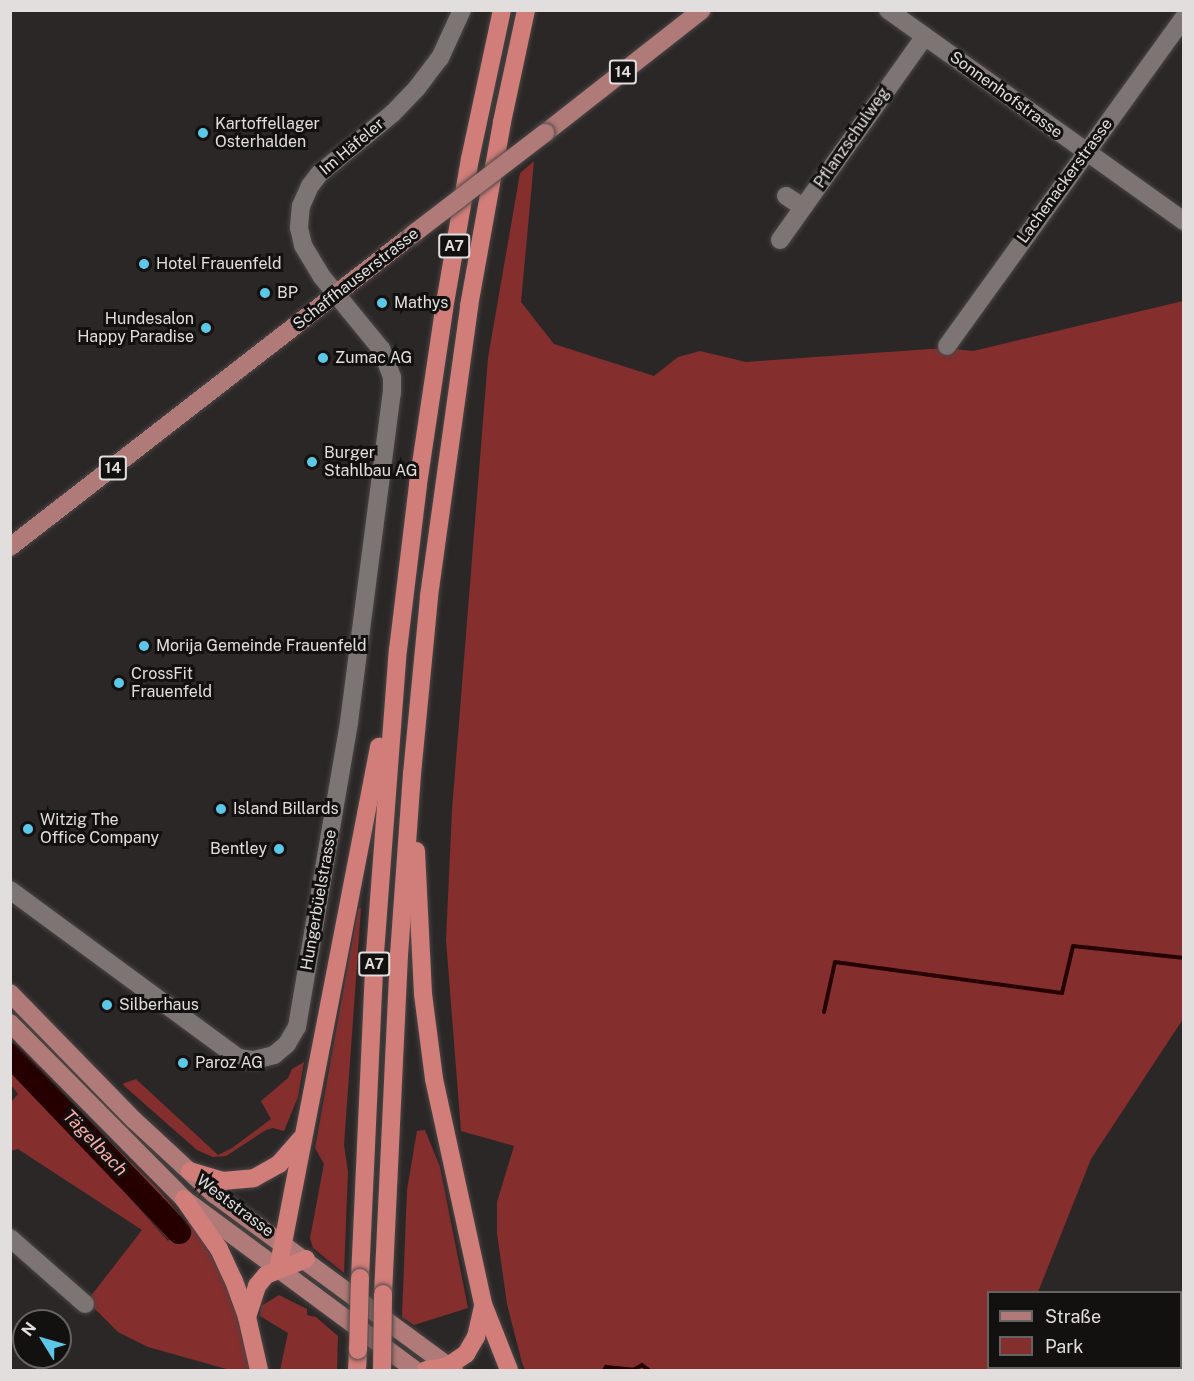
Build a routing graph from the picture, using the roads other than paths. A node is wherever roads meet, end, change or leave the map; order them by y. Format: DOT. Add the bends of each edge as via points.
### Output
graph roads {
  1 [pos="462,10"];
  2 [pos="502,10"];
  3 [pos="526,10"];
  4 [pos="702,10"];
  5 [pos="888,10"];
  6 [pos="1184,17"];
  7 [pos="925,36"];
  8 [pos="1087,152"];
  9 [pos="786,196"];
  10 [pos="803,207"];
  11 [pos="1184,221"];
  12 [pos="780,240"];
  13 [pos="337,294"];
  14 [pos="947,346"];
  15 [pos="10,546"];
  16 [pos="398,650"];
  17 [pos="412,774"];
  18 [pos="10,890"];
  19 [pos="10,993"];
  20 [pos="10,1023"];
  21 [pos="304,1135"];
  22 [pos="190,1171"];
  23 [pos="184,1199"];
  24 [pos="10,1238"];
  25 [pos="285,1243"];
  26 [pos="306,1260"];
  27 [pos="278,1269"];
  28 [pos="85,1304"];
  29 [pos="483,1304"];
  30 [pos="247,1317"];
  31 [pos="451,1368"];
  32 [pos="382,1370"];
  33 [pos="259,1371"];
  34 [pos="357,1371"];
  35 [pos="415,1371"];
  36 [pos="426,1371"];
  37 [pos="509,1371"];
  1 -- 13 [label="street, Im Häfeler" via="440,58 417,88 393,113 325,168 304,197 299,227 303,245"];
  2 -- 16 [label="highway, A7" via="445,297"];
  3 -- 17 [label="highway, A7" via="487,199 451,417"];
  4 -- 13 [label="main road, Schaffhauserstrasse / 14, bridge"];
  5 -- 7 [label="street, Sonnenhofstrasse"];
  6 -- 8 [label="street, Lachenackerstrasse"];
  7 -- 8 [label="street, Sonnenhofstrasse"];
  7 -- 10 [label="street, Pflanzschulweg"];
  8 -- 11 [label="street, Sonnenhofstrasse"];
  8 -- 14 [label="street, Lachenackerstrasse"];
  9 -- 10 [label="street"];
  10 -- 12 [label="street, Pflanzschulweg"];
  13 -- 15 [label="main road, Schaffhauserstrasse / 14"];
  13 -- 18 [label="street, Hungerbüelstrasse" via="388,361 393,393 349,722 297,1027 287,1044 274,1054 254,1060 239,1058"];
  16 -- 21 [label="highway, A7"];
  16 -- 34 [label="highway, A7, bridge" via="375,953"];
  17 -- 29 [label="highway, A7" via="420,965 428,1042"];
  17 -- 32 [label="highway, A7, bridge" via="399,955"];
  19 -- 22 [label="main road, Weststrasse"];
  20 -- 23 [label="main road, Weststrasse"];
  21 -- 22 [label="highway, A7" via="279,1164 254,1178 222,1181"];
  21 -- 25 [label="highway, A7"];
  22 -- 25 [label="main road, Weststrasse" via="214,1194"];
  23 -- 27 [label="main road, Weststrasse"];
  23 -- 30 [label="highway" via="219,1250"];
  24 -- 28 [label="street"];
  25 -- 26 [label="main road, Weststrasse"];
  25 -- 27 [label="highway, A7"];
  26 -- 27 [label="highway"];
  26 -- 31 [label="main road, Weststrasse"];
  27 -- 30 [label="highway" via="257,1286"];
  27 -- 35 [label="main road, Weststrasse"];
  29 -- 31 [label="highway, A7" via="473,1344"];
  29 -- 37 [label="highway, A7"];
  30 -- 33 [label="highway"];
  31 -- 36 [label="highway, A7"];
}
